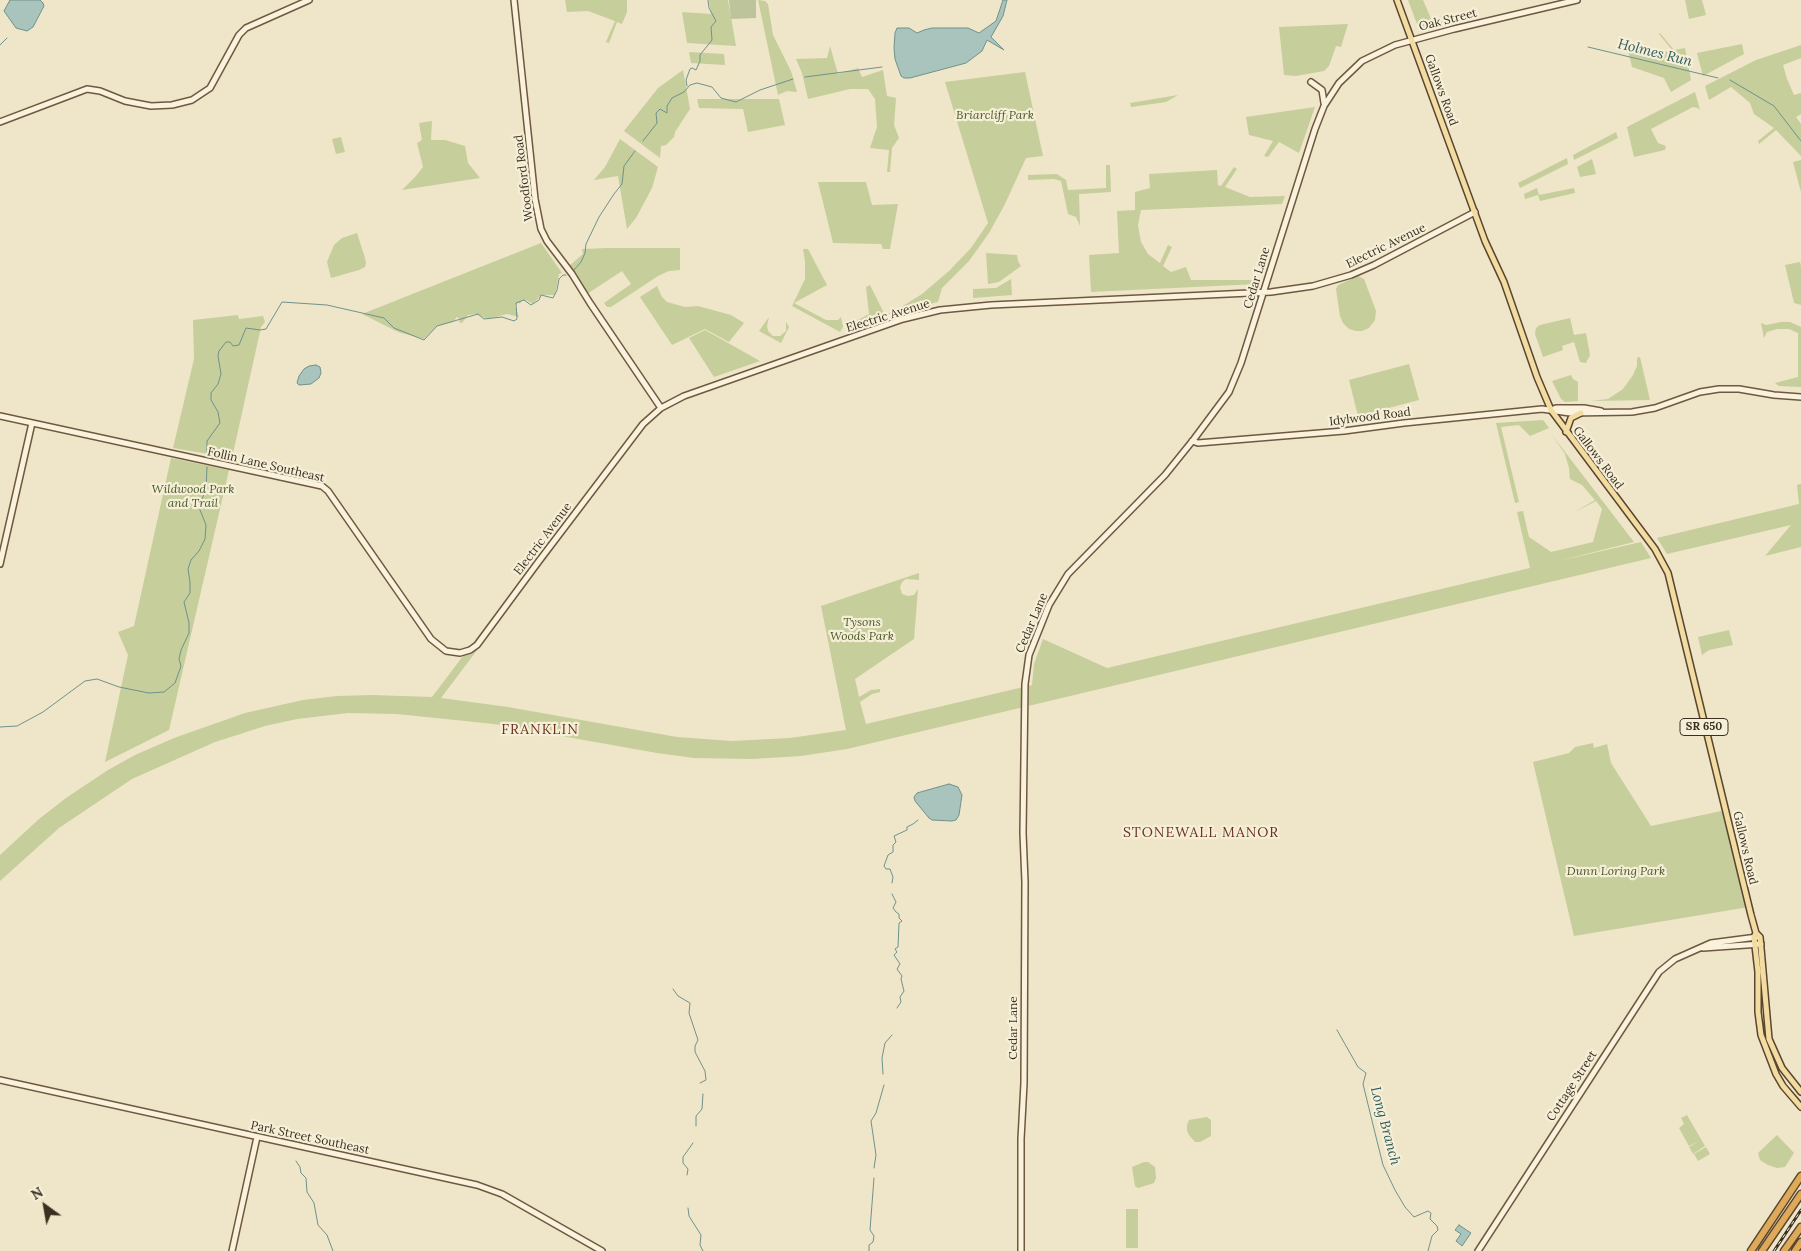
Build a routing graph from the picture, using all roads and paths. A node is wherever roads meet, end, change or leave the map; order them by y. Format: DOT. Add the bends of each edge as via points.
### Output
graph roads {
  1 [pos="309,0"];
  2 [pos="514,0"];
  3 [pos="1397,0"];
  4 [pos="1577,0"];
  5 [pos="1412,39"];
  6 [pos="1311,82"];
  7 [pos="1324,105"];
  8 [pos="0,122"];
  9 [pos="1475,212"];
  10 [pos="1263,292"];
  11 [pos="1801,397"];
  12 [pos="661,408"];
  13 [pos="1551,410"];
  14 [pos="1580,413"];
  15 [pos="1611,413"];
  16 [pos="0,416"];
  17 [pos="32,423"];
  18 [pos="1566,432"];
  19 [pos="1192,442"];
  20 [pos="0,564"];
  21 [pos="450,652"];
  22 [pos="1756,936"];
  23 [pos="1755,944"];
  24 [pos="1761,944"];
  25 [pos="1698,948"];
  26 [pos="0,1080"];
  27 [pos="1801,1092"];
  28 [pos="1801,1107"];
  29 [pos="257,1137"];
  30 [pos="1801,1176"];
  31 [pos="1801,1194"];
  32 [pos="1801,1227"];
  33 [pos="1801,1242"];
  34 [pos="232,1251"];
  35 [pos="602,1251"];
  36 [pos="1021,1251"];
  37 [pos="1478,1251"];
  38 [pos="1751,1251"];
  39 [pos="1762,1251"];
  40 [pos="1784,1251"];
  41 [pos="1795,1251"];
  1 -- 8 [label="street" via="246,28 210,88 192,100 151,106 87,89"];
  2 -- 12 [label="street, Woodford Road" via="538,221 547,241"];
  3 -- 5 [label="main road, Gallows Road / SR 650"];
  4 -- 5 [label="street, Oak Street"];
  5 -- 7 [label="street, Cedar Lane" via="1381,50 1354,67"];
  5 -- 9 [label="main road, Gallows Road / SR 650"];
  6 -- 7 [label="street" via="1322,90"];
  7 -- 10 [label="street, Cedar Lane"];
  9 -- 10 [label="street, Electric Avenue" via="1350,275 1313,286"];
  9 -- 13 [label="main road, Gallows Road / SR 650"];
  10 -- 12 [label="street, Electric Avenue" via="940,310 903,319 762,368 684,396"];
  10 -- 19 [label="street, Cedar Lane" via="1234,382"];
  11 -- 15 [label="street, Idylwood Road" via="1719,388 1655,408"];
  12 -- 21 [label="street, Electric Avenue" via="636,433 478,645 464,652"];
  13 -- 14 [label="street, Idylwood Road"];
  13 -- 15 [label="street, Idylwood Road" via="1584,408"];
  13 -- 18 [label="main road, Gallows Road / SR 650"];
  13 -- 19 [label="street, Idylwood Road" via="1344,431"];
  14 -- 15 [label="street, Idylwood Road"];
  14 -- 18 [label="main road" via="1571,418"];
  16 -- 17 [label="street, Follin Lane Southeast"];
  17 -- 20 [label="street"];
  17 -- 21 [label="street, Follin Lane Southeast" via="322,486 431,638"];
  18 -- 22 [label="main road, Gallows Road / SR 650" via="1655,549 1668,573"];
  19 -- 36 [label="street, Cedar Lane" via="1165,475 1068,574 1049,605 1026,664"];
  22 -- 23 [label="main road, Gallows Road / SR 650"];
  22 -- 24 [label="main road, Gallows Road / SR 650"];
  22 -- 25 [label="street, Cottage Street"];
  23 -- 24 [label="street, Cottage Street"];
  23 -- 25 [label="street, Cottage Street"];
  23 -- 28 [label="main road, Gallows Road / SR 650" via="1761,1035 1780,1080"];
  24 -- 27 [label="main road, Gallows Road / SR 650" via="1769,1039 1779,1063"];
  25 -- 37 [label="street, Cottage Street" via="1674,959 1654,977"];
  26 -- 29 [label="street, Park Street Southeast"];
  29 -- 34 [label="street"];
  29 -- 35 [label="street, Park Street Southeast" via="496,1191"];
  30 -- 38 [label="highway"];
  31 -- 39 [label="highway"];
  32 -- 40 [label="highway"];
  33 -- 41 [label="highway"];
}
